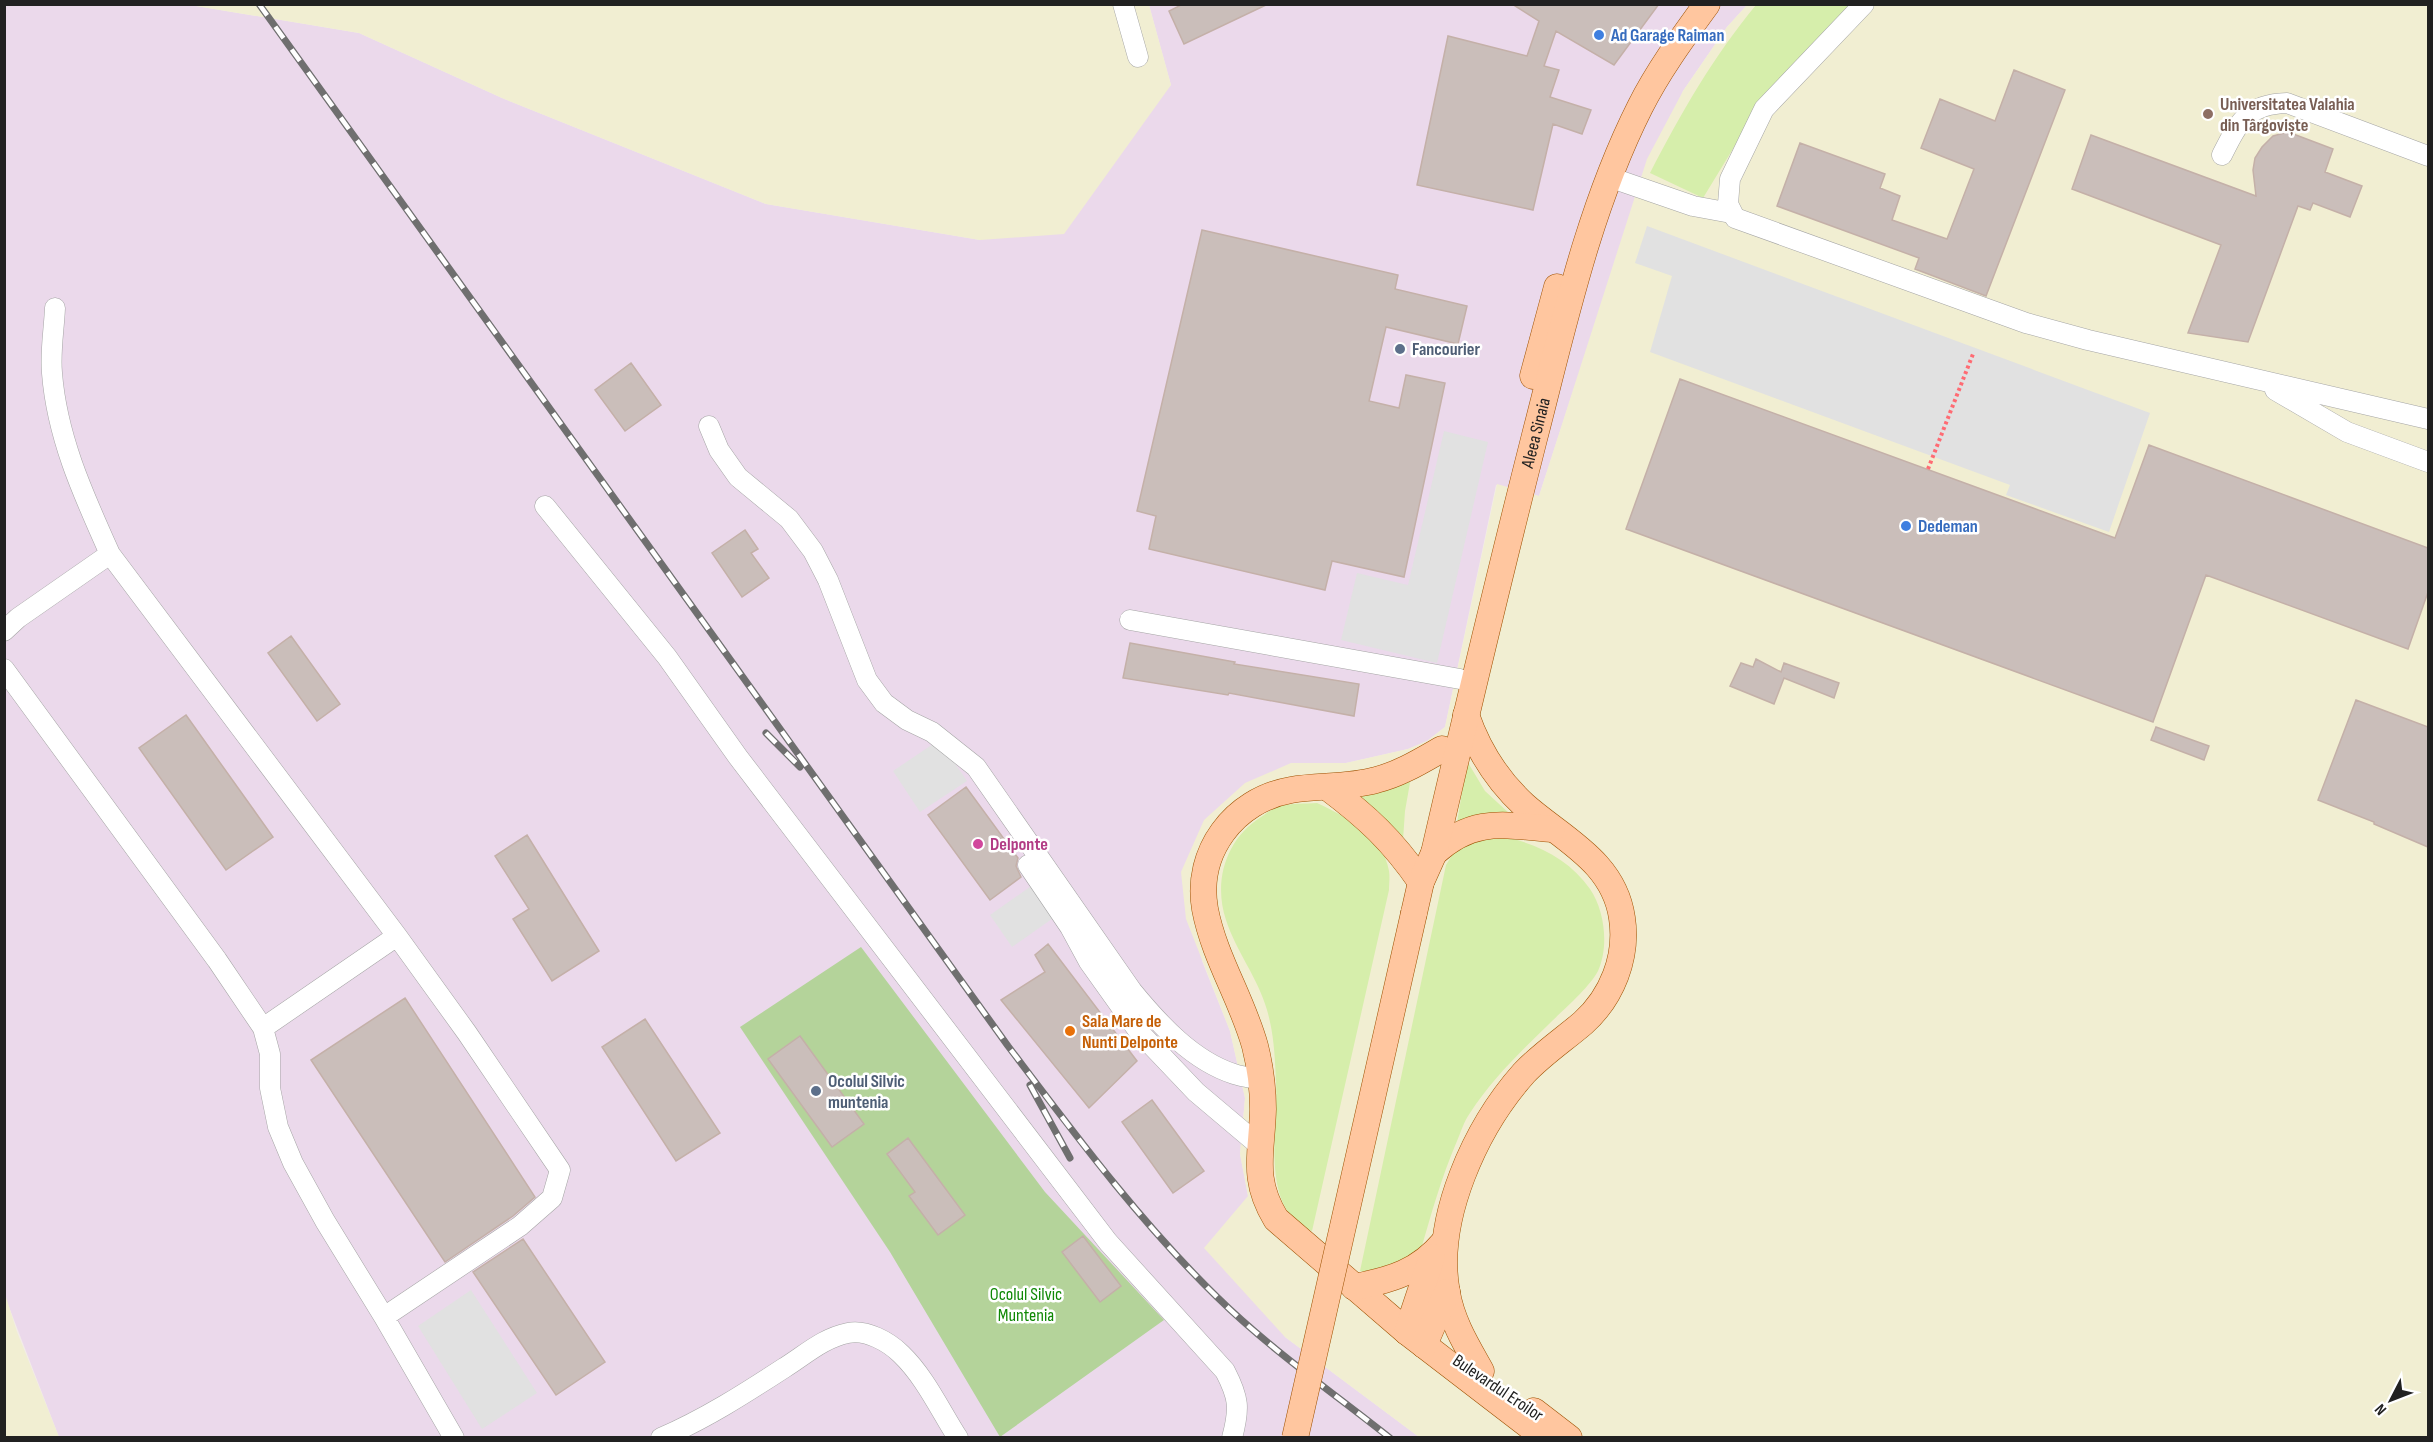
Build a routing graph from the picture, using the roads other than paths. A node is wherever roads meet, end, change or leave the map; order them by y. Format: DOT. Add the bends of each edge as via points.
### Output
graph roads {
  1 [pos="1123,4"];
  2 [pos="1686,4"];
  3 [pos="1707,4"];
  4 [pos="1864,4"];
  5 [pos="1138,57"];
  6 [pos="2222,155"];
  7 [pos="2428,156"];
  8 [pos="1610,177"];
  9 [pos="1731,213"];
  10 [pos="55,308"];
  11 [pos="2257,379"];
  12 [pos="2428,419"];
  13 [pos="709,426"];
  14 [pos="2428,462"];
  15 [pos="544,506"];
  16 [pos="111,554"];
  17 [pos="1130,620"];
  18 [pos="4,631"];
  19 [pos="4,669"];
  20 [pos="1460,679"];
  21 [pos="1466,715"];
  22 [pos="946,744"];
  23 [pos="1442,749"];
  24 [pos="1327,787"];
  25 [pos="1552,829"];
  26 [pos="1434,853"];
  27 [pos="1421,882"];
  28 [pos="397,936"];
  29 [pos="262,1028"];
  30 [pos="1262,1080"];
  31 [pos="1260,1146"];
  32 [pos="1438,1249"];
  33 [pos="1354,1287"];
  34 [pos="1447,1292"];
  35 [pos="384,1317"];
  36 [pos="1416,1338"];
  37 [pos="1481,1371"];
  38 [pos="454,1437"];
  39 [pos="661,1437"];
  40 [pos="958,1437"];
  41 [pos="1232,1437"];
  42 [pos="1295,1437"];
  43 [pos="1545,1437"];
  44 [pos="1569,1437"];
  1 -- 5 [label="street"];
  2 -- 20 [label="main road, Aleea Sinaia" via="1625,102 1593,174 1544,330"];
  3 -- 8 [label="main road, Aleea Sinaia" via="1641,105"];
  4 -- 9 [label="street" via="1764,109 1730,179"];
  6 -- 7 [label="street" via="2241,119 2271,103 2286,103"];
  8 -- 9 [label="street" via="1693,206"];
  8 -- 21 [label="main road, Aleea Sinaia" via="1572,296"];
  9 -- 11 [label="street" via="1735,218 2026,323"];
  10 -- 16 [label="street" via="52,372 63,437 83,494"];
  11 -- 12 [label="street"];
  11 -- 14 [label="street" via="2347,432"];
  13 -- 22 [label="street" via="719,450 738,477 789,519 813,551 867,680 884,703"];
  15 -- 41 [label="street" via="667,657 745,766 1108,1242 1225,1371 1236,1391 1239,1412"];
  16 -- 18 [label="street"];
  16 -- 28 [label="street"];
  17 -- 20 [label="street"];
  19 -- 29 [label="street" via="217,960"];
  20 -- 23 [label="main road, Aleea Sinaia"];
  21 -- 25 [label="main road" via="1475,740 1503,783"];
  21 -- 26 [label="main road, Aleea Sinaia"];
  22 -- 30 [label="street" via="976,767 1151,1014 1207,1060 1233,1074"];
  22 -- 31 [label="street" via="1139,1032 1196,1092"];
  23 -- 24 [label="main road, Bulevardul Eroilor" via="1376,780"];
  23 -- 27 [label="main road, Aleea Sinaia" via="1419,850"];
  24 -- 27 [label="main road" via="1387,837"];
  24 -- 30 [label="main road, Bulevardul Eroilor" via="1287,790 1253,804 1218,837 1207,862 1203,884 1212,938 1243,1008"];
  25 -- 26 [label="main road" via="1503,825 1476,828 1460,833"];
  25 -- 32 [label="main road" via="1587,853 1614,889 1624,945 1617,974 1605,998 1524,1073 1487,1124 1472,1154"];
  26 -- 27 [label="main road, Aleea Sinaia"];
  27 -- 42 [label="main road, Aleea Sinaia, bridge"];
  28 -- 29 [label="street"];
  28 -- 35 [label="street" via="560,1170 552,1198 520,1226"];
  29 -- 35 [label="street" via="270,1054 270,1088 278,1127 293,1163"];
  30 -- 31 [label="main road, Bulevardul Eroilor"];
  31 -- 33 [label="main road, Bulevardul Eroilor" via="1260,1185 1276,1219"];
  32 -- 33 [label="main road" via="1408,1272"];
  32 -- 34 [label="main road"];
  32 -- 36 [label="main road"];
  33 -- 36 [label="main road, Bulevardul Eroilor"];
  34 -- 36 [label="main road"];
  34 -- 37 [label="main road" via="1457,1326"];
  35 -- 38 [label="street"];
  36 -- 37 [label="main road, Bulevardul Eroilor"];
  36 -- 43 [label="main road, Bulevardul Eroilor"];
  37 -- 44 [label="main road, Bulevardul Eroilor"];
  39 -- 40 [label="street" via="730,1403 825,1341 850,1332 873,1335 901,1353"];
}
